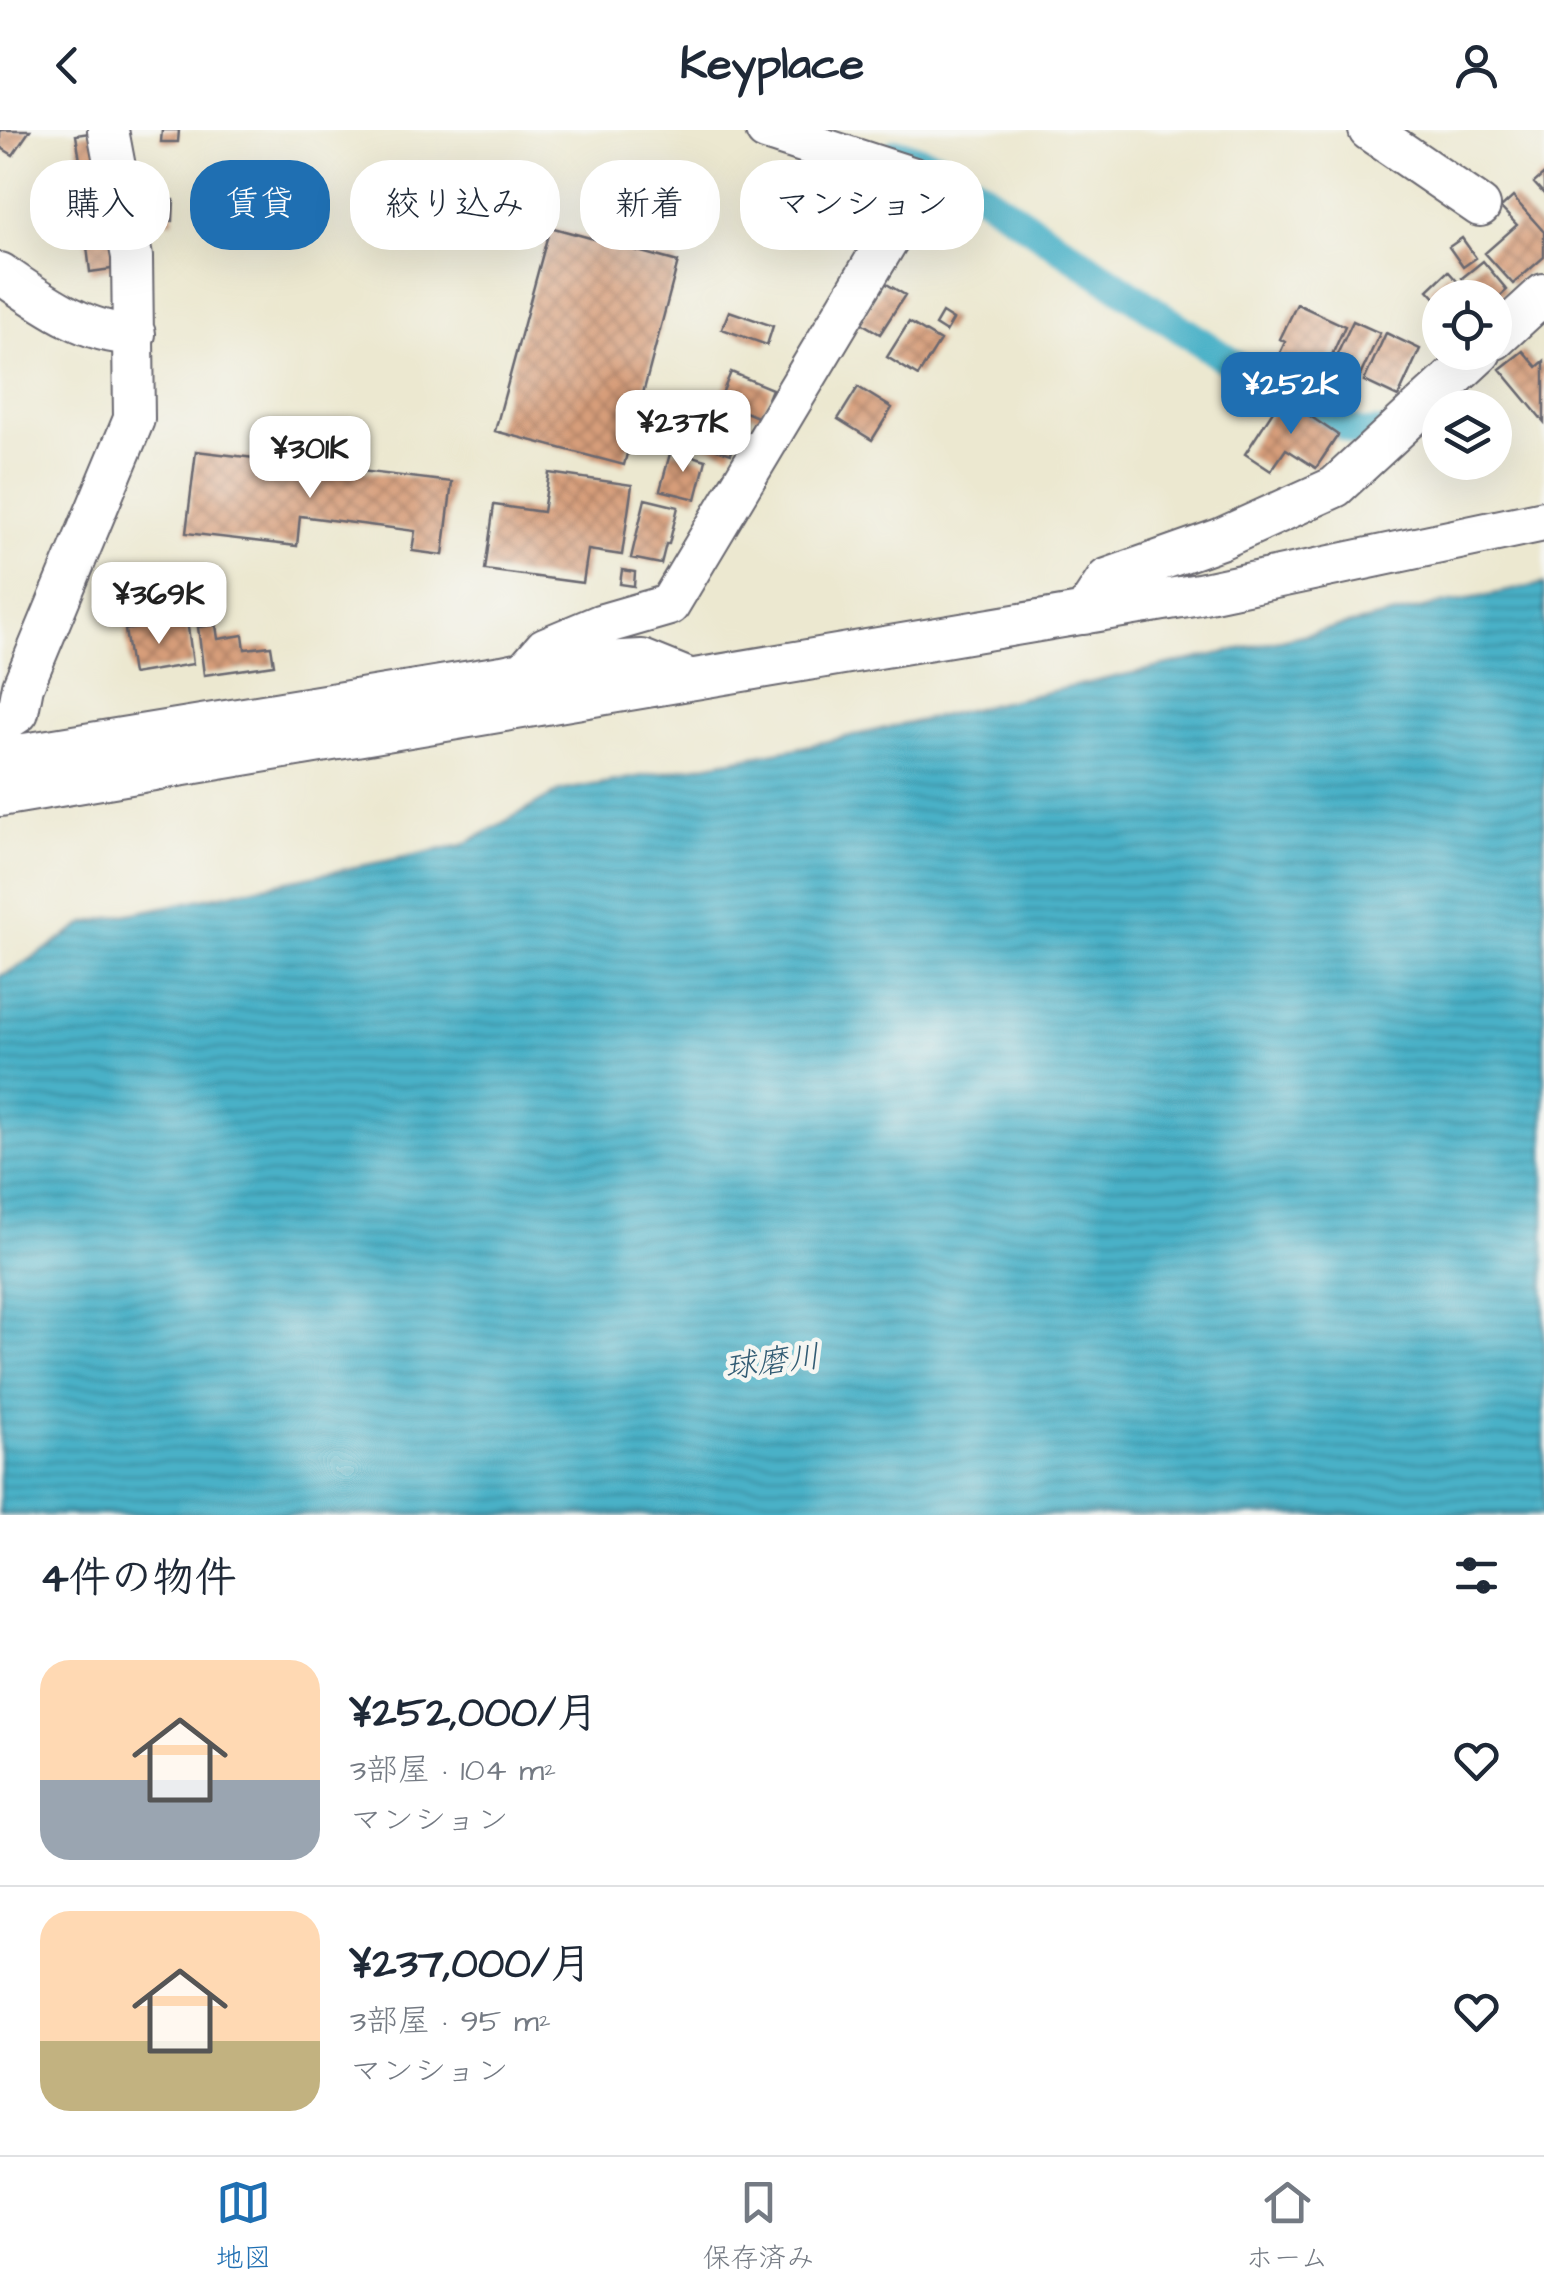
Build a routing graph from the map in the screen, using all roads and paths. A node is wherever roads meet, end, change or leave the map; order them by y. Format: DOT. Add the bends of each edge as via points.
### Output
graph roads {
  1 [pos="108,130"];
  2 [pos="766,130"];
  3 [pos="1369,130"];
  4 [pos="842,141"];
  5 [pos="1480,206"];
  6 [pos="5,288"];
  7 [pos="1544,294"];
  8 [pos="1512,323"];
  9 [pos="135,334"];
  10 [pos="1462,370"];
  11 [pos="1544,522"];
  12 [pos="1084,614"];
  13 [pos="525,671"];
  14 [pos="687,678"];
  15 [pos="12,686"];
  16 [pos="0,724"];
  17 [pos="0,758"];
  18 [pos="0,796"];
  1 -- 9 [label="street" via="132,257"];
  2 -- 4 [label="street"];
  3 -- 5 [label="street"];
  4 -- 13 [label="street" via="924,181 668,605 545,648"];
  6 -- 9 [label="street" via="96,330"];
  7 -- 8 [label="street"];
  9 -- 15 [label="street" via="134,419"];
  10 -- 12 [label="street" via="1335,487 1107,579"];
  11 -- 12 [label="street"];
  12 -- 14 [label="street"];
  13 -- 14 [label="street" via="642,660"];
  13 -- 17 [label="street"];
  14 -- 18 [label="street"];
  15 -- 16 [label="street" via="18,712"];
}
